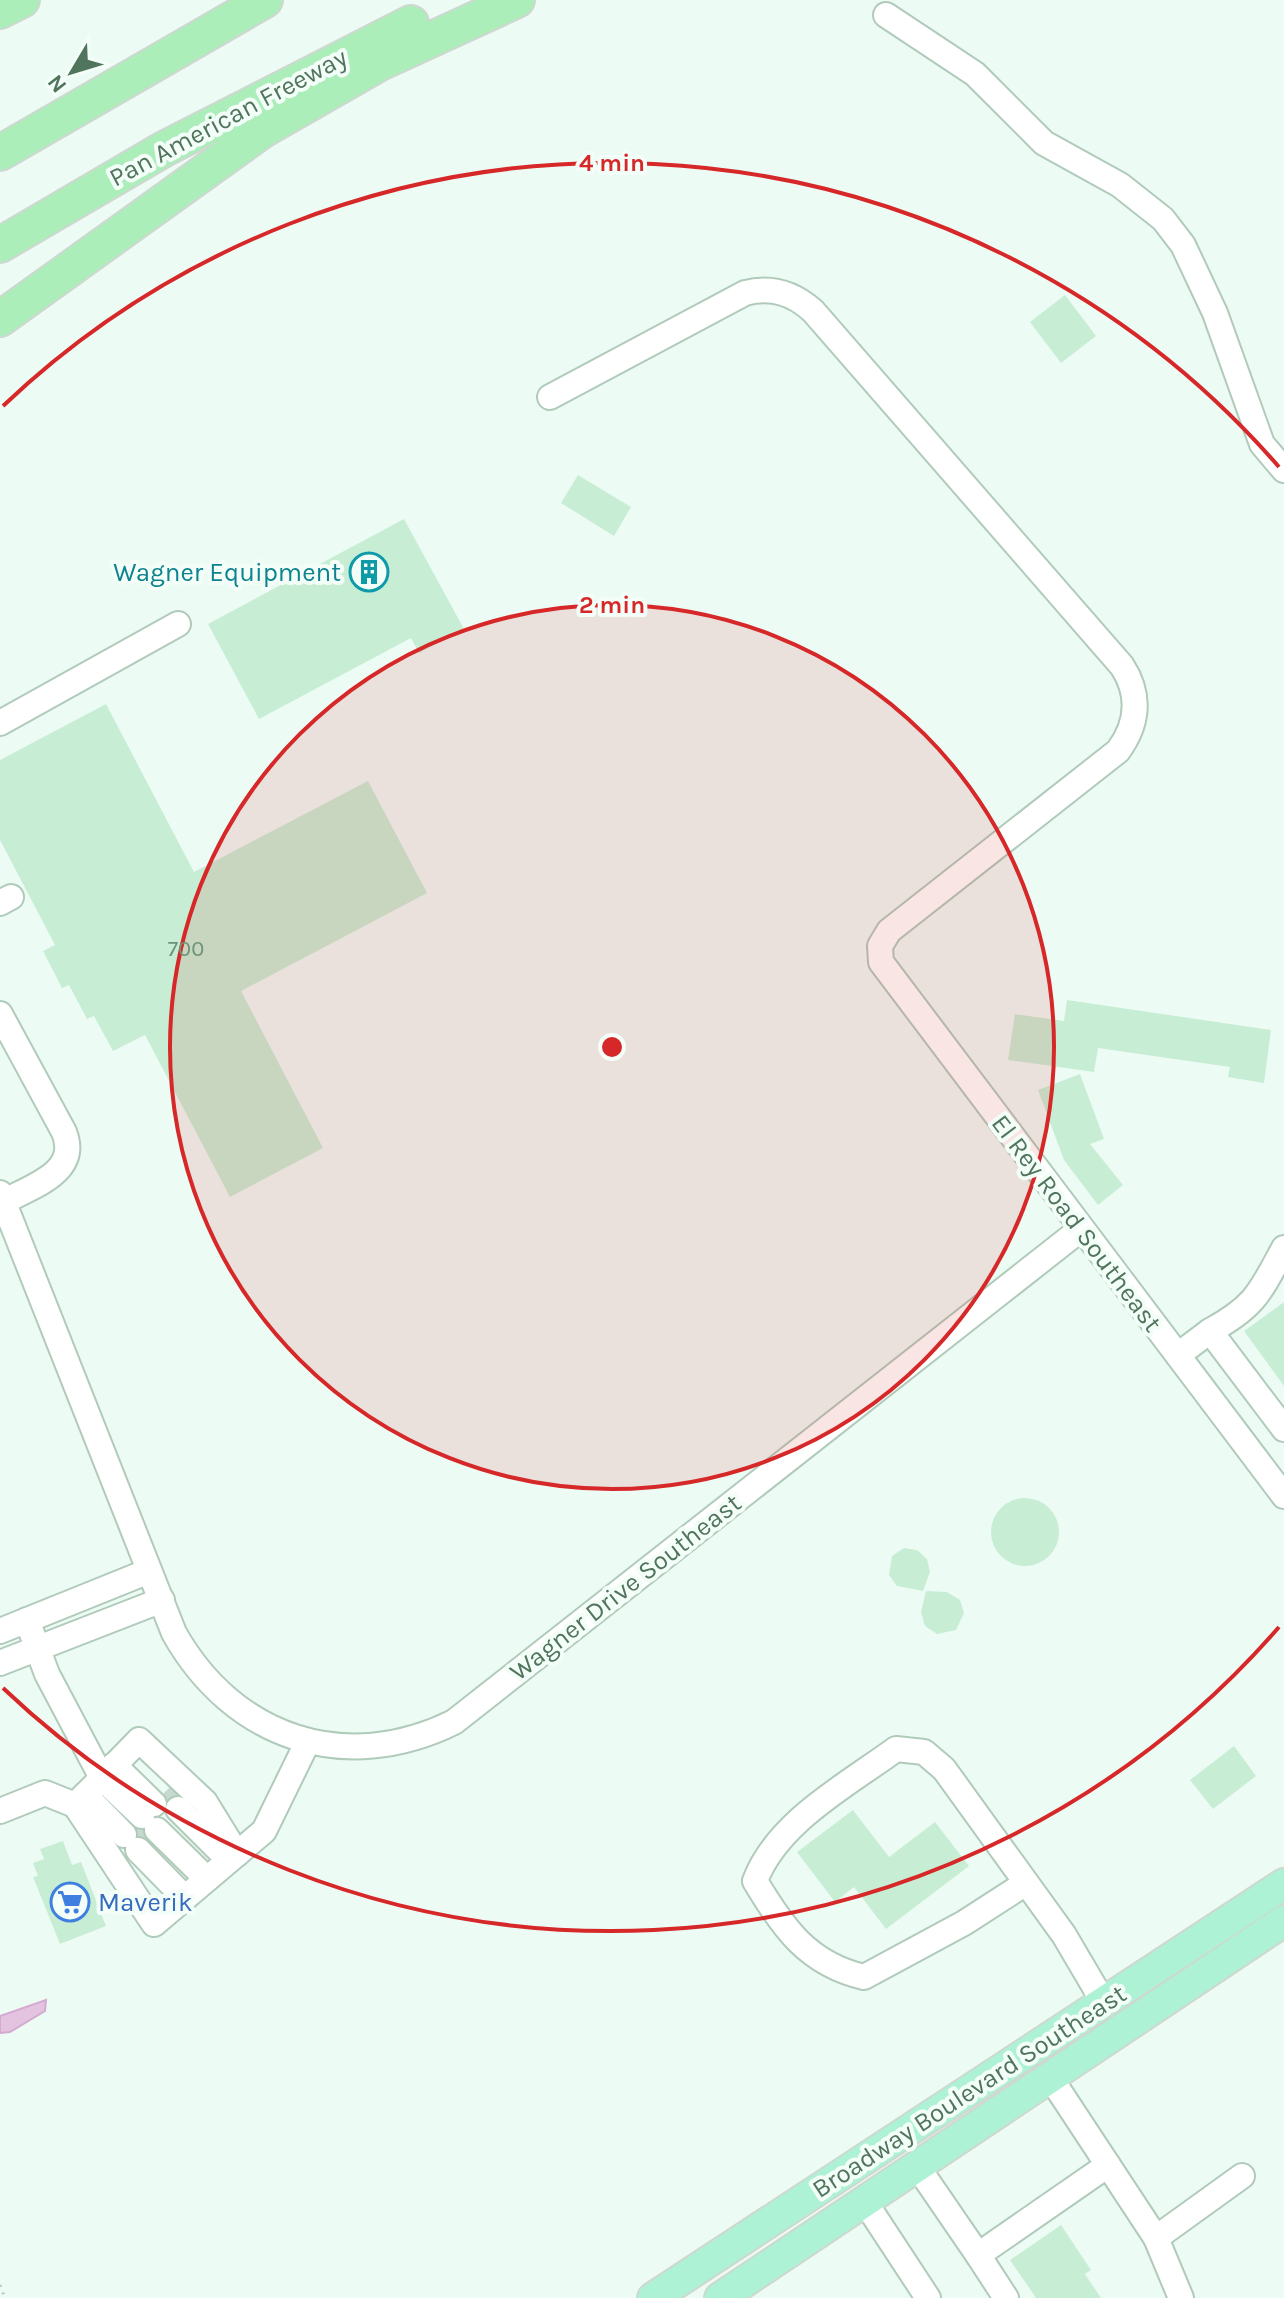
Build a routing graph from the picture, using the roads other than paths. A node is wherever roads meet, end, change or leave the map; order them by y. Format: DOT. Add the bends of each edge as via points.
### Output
graph roads {
  1 [pos="22,0"];
  2 [pos="265,0"];
  3 [pos="462,0"];
  4 [pos="517,0"];
  5 [pos="0,11"];
  6 [pos="886,15"];
  7 [pos="0,153"];
  8 [pos="0,245"];
  9 [pos="0,319"];
  10 [pos="550,397"];
  11 [pos="1284,470"];
  12 [pos="178,624"];
  13 [pos="0,723"];
  14 [pos="0,1014"];
  15 [pos="2,1197"];
  16 [pos="1081,1229"];
  17 [pos="1284,1248"];
  18 [pos="1210,1331"];
  19 [pos="1178,1355"];
  20 [pos="1284,1429"];
  21 [pos="1252,1454"];
  22 [pos="1284,1496"];
  23 [pos="149,1571"];
  24 [pos="162,1600"];
  25 [pos="27,1620"];
  26 [pos="0,1631"];
  27 [pos="38,1648"];
  28 [pos="0,1663"];
  29 [pos="308,1741"];
  30 [pos="99,1781"];
  31 [pos="0,1811"];
  32 [pos="150,1822"];
  33 [pos="212,1875"];
  34 [pos="1026,1883"];
  35 [pos="1284,1884"];
  36 [pos="1284,1921"];
  37 [pos="1198,1939"];
  38 [pos="1216,1966"];
  39 [pos="1104,2003"];
  40 [pos="1050,2077"];
  41 [pos="1108,2165"];
  42 [pos="917,2166"];
  43 [pos="1242,2176"];
  44 [pos="865,2202"];
  45 [pos="1156,2238"];
  46 [pos="978,2255"];
  47 [pos="653,2298"];
  48 [pos="720,2298"];
  49 [pos="928,2298"];
  50 [pos="1006,2298"];
  51 [pos="1181,2298"];
  1 -- 5 [label="highway"];
  2 -- 7 [label="highway"];
  3 -- 8 [label="highway, Pan American Freeway" via="266,94"];
  4 -- 9 [label="highway" via="380,63 263,130"];
  6 -- 11 [label="street" via="975,74 1044,143 1120,185 1163,219 1183,245 1215,313 1262,444"];
  10 -- 16 [label="street, El Rey Road Southeast" via="745,293 770,290 794,296 1128,676 1134,718 1118,751 889,931 880,946 885,969"];
  12 -- 13 [label="street"];
  14 -- 15 [label="street" via="68,1148 56,1174"];
  15 -- 23 [label="street, Wagner Drive Southeast"];
  16 -- 19 [label="street, El Rey Road Southeast"];
  16 -- 29 [label="street, Wagner Drive Southeast" via="454,1722 394,1743 351,1747"];
  17 -- 18 [label="street" via="1258,1297 1241,1314"];
  18 -- 19 [label="street"];
  18 -- 20 [label="street"];
  19 -- 21 [label="street, El Rey Road Southeast"];
  20 -- 21 [label="street"];
  21 -- 22 [label="street, El Rey Road Southeast"];
  23 -- 24 [label="street, Wagner Drive Southeast"];
  23 -- 25 [label="street"];
  24 -- 27 [label="street"];
  24 -- 29 [label="street, Wagner Drive Southeast" via="185,1652 213,1687 257,1721"];
  25 -- 26 [label="street"];
  25 -- 27 [label="street"];
  27 -- 28 [label="street"];
  27 -- 30 [label="street"];
  29 -- 33 [label="street" via="264,1831"];
  30 -- 31 [label="street" via="45,1793"];
  30 -- 32 [label="street"];
  30 -- 32 [label="street"];
  30 -- 33 [label="street" via="139,1740 205,1802"];
  30 -- 33 [label="street" via="154,1924"];
  32 -- 33 [label="street"];
  32 -- 33 [label="street"];
  34 -- 34 [label="street" via="944,1769 924,1752 896,1749 813,1810 765,1855 755,1881 805,1951 837,1971 864,1977"];
  34 -- 39 [label="street"];
  35 -- 37 [label="main road, Broadway Boulevard Southeast"];
  36 -- 38 [label="main road, Broadway Boulevard Southeast"];
  37 -- 38 [label="street"];
  37 -- 39 [label="main road, Broadway Boulevard Southeast"];
  38 -- 40 [label="main road, Broadway Boulevard Southeast"];
  39 -- 47 [label="main road, Broadway Boulevard Southeast"];
  40 -- 41 [label="street"];
  40 -- 42 [label="main road, Broadway Boulevard Southeast"];
  41 -- 45 [label="street"];
  41 -- 46 [label="street"];
  42 -- 44 [label="main road, Broadway Boulevard Southeast"];
  42 -- 46 [label="street"];
  43 -- 45 [label="street"];
  44 -- 48 [label="main road, Broadway Boulevard Southeast"];
  44 -- 49 [label="street"];
  45 -- 51 [label="street"];
  46 -- 50 [label="street"];
}
